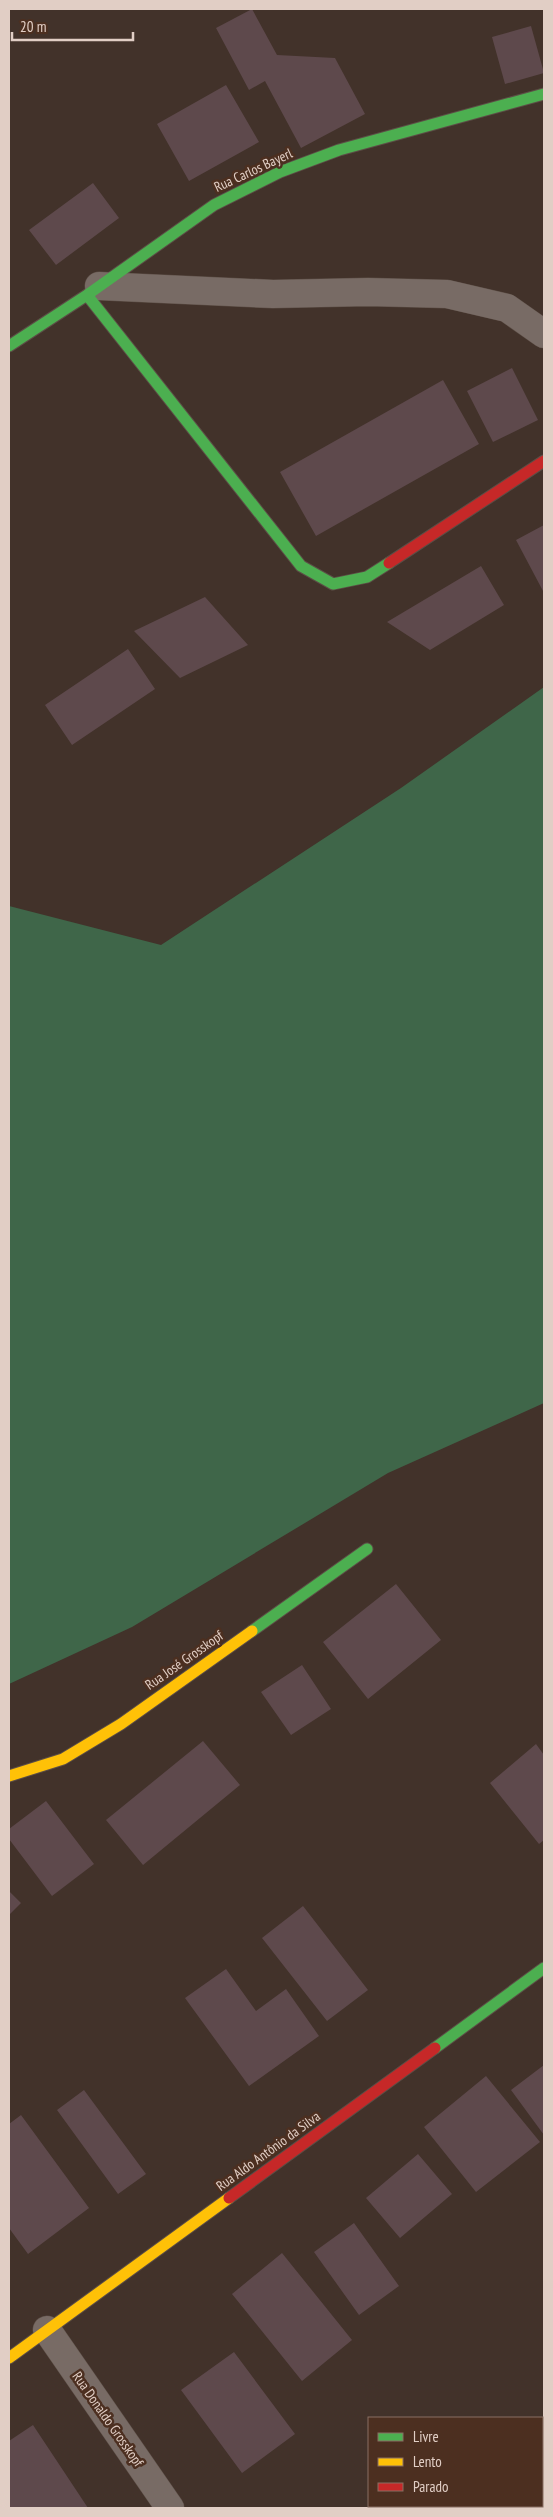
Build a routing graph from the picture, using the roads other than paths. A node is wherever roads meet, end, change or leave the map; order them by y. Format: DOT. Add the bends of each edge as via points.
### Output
graph roads {
  1 [pos="544,94"];
  2 [pos="93,290"];
  3 [pos="544,334"];
  4 [pos="9,346"];
  5 [pos="544,461"];
  6 [pos="367,1549"];
  7 [pos="9,1776"];
  8 [pos="544,1968"];
  9 [pos="47,2330"];
  10 [pos="9,2358"];
  11 [pos="170,2508"];
  1 -- 2 [label="street, Rua Carlos Bayerl" via="339,150 280,172 214,205"];
  2 -- 3 [label="street" via="447,294 507,308"];
  2 -- 4 [label="street, Rua Carlos Bayerl"];
  2 -- 5 [label="street" via="301,566 333,584 367,577"];
  6 -- 7 [label="street, Rua José Grosskopf" via="121,1724 63,1759"];
  8 -- 9 [label="street, Rua Aldo Antônio da Silva"];
  9 -- 10 [label="street, Rua Aldo Antônio da Silva"];
  9 -- 11 [label="street, Rua Donaldo Grosskopf"];
}
